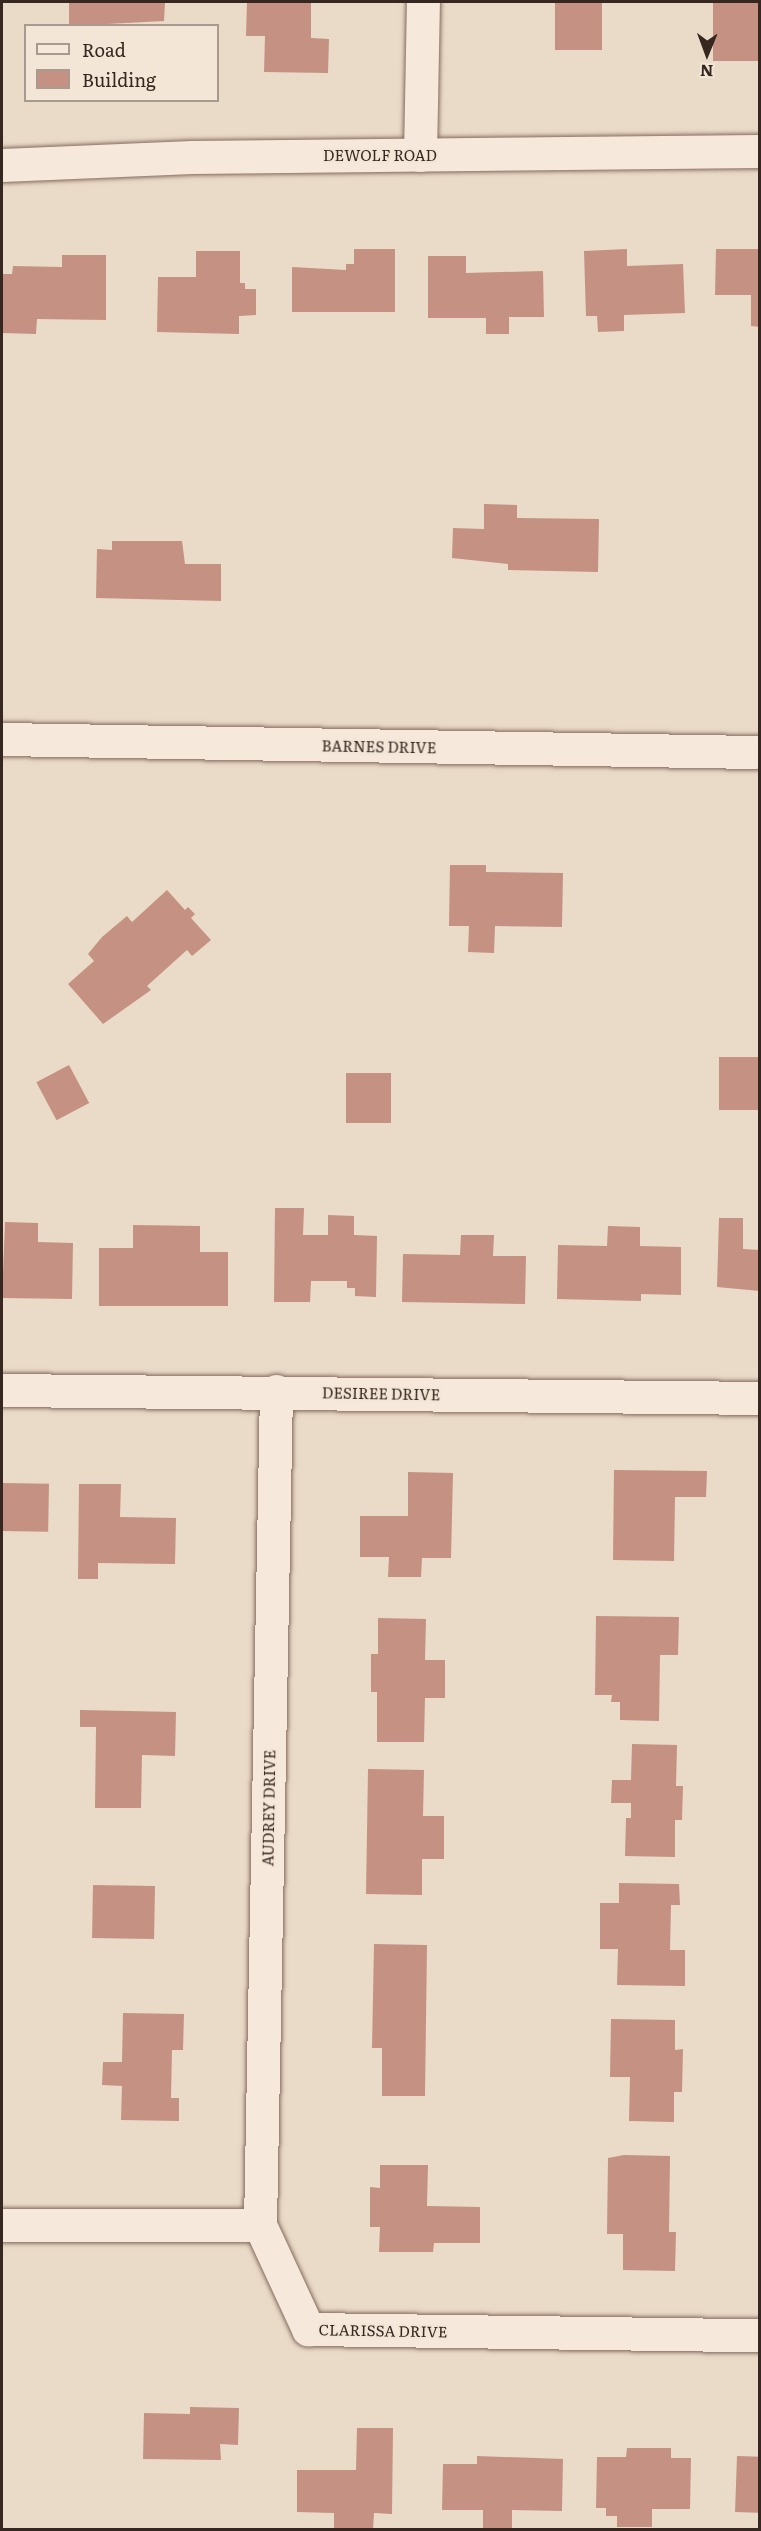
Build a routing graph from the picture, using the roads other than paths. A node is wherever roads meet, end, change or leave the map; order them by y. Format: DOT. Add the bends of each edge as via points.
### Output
graph roads {
  1 [pos="423,2"];
  2 [pos="759,151"];
  3 [pos="420,155"];
  4 [pos="2,165"];
  5 [pos="2,739"];
  6 [pos="756,752"];
  7 [pos="2,1390"];
  8 [pos="276,1391"];
  9 [pos="759,1398"];
  10 [pos="2,2225"];
  11 [pos="260,2225"];
  12 [pos="759,2335"];
  1 -- 3 [label="street"];
  2 -- 3 [label="street, DEWOLF ROAD"];
  3 -- 4 [label="street, DEWOLF ROAD" via="192,156"];
  5 -- 6 [label="street, BARNES DRIVE"];
  7 -- 8 [label="street, DESIREE DRIVE"];
  8 -- 9 [label="street, DESIREE DRIVE"];
  8 -- 11 [label="street, AUDREY DRIVE"];
  10 -- 11 [label="street"];
  11 -- 12 [label="street, CLARISSA DRIVE" via="308,2329"];
}
